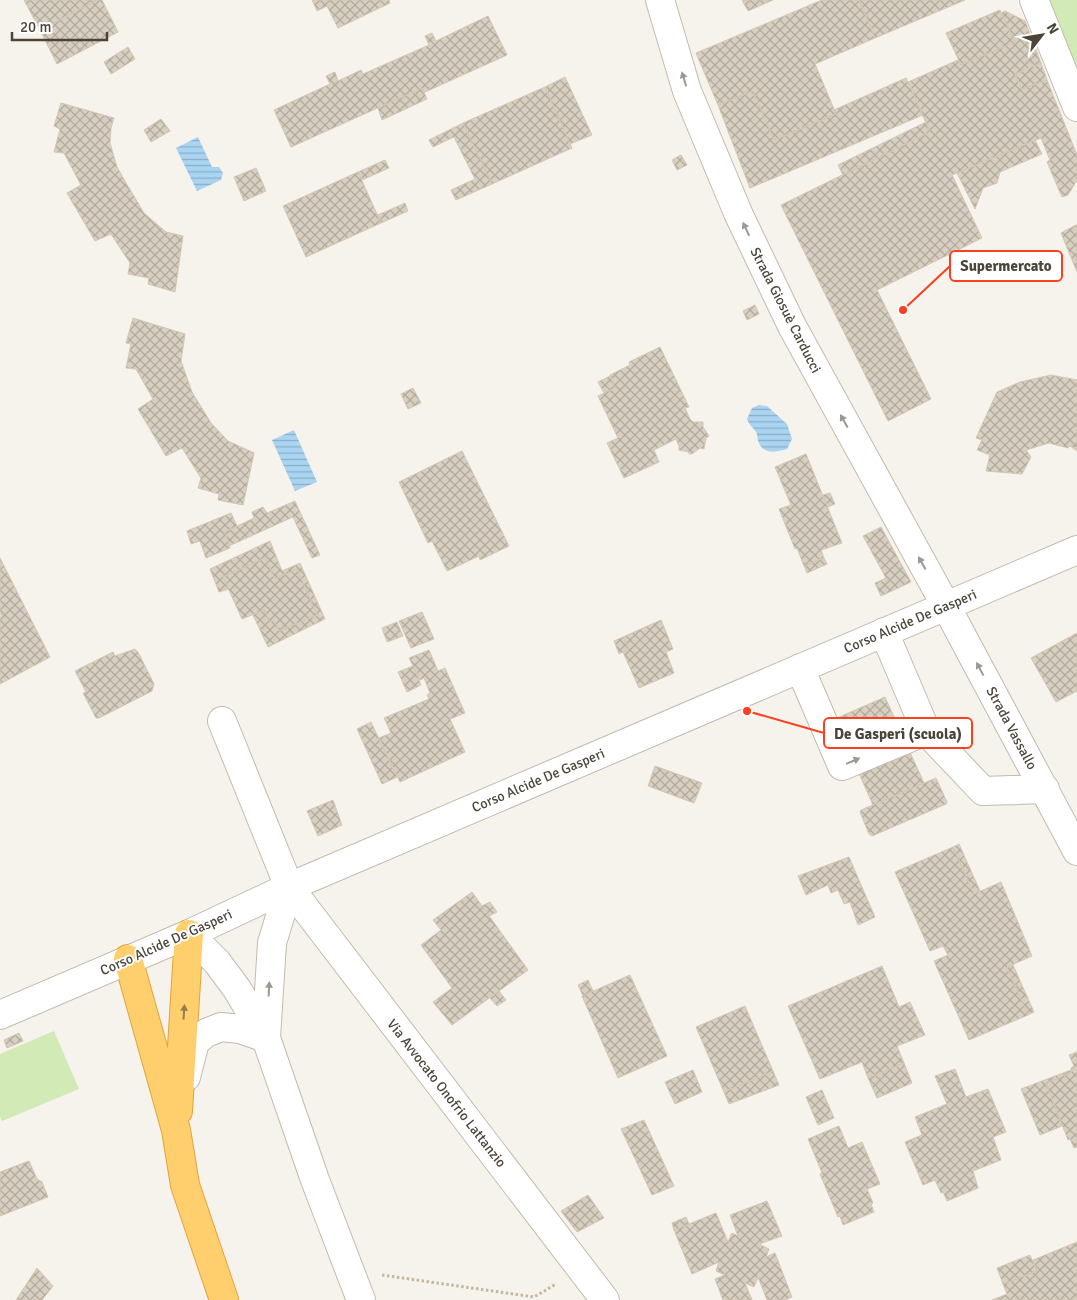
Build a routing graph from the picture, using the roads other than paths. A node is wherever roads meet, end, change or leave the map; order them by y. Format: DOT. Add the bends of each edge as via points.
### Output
graph roads {
  1 [pos="660,0"];
  2 [pos="1034,0"];
  3 [pos="1077,107"];
  4 [pos="1077,550"];
  5 [pos="946,606"];
  6 [pos="884,632"];
  7 [pos="800,668"];
  8 [pos="222,721"];
  9 [pos="926,731"];
  10 [pos="1045,790"];
  11 [pos="1077,851"];
  12 [pos="289,887"];
  13 [pos="189,934"];
  14 [pos="128,959"];
  15 [pos="0,1015"];
  16 [pos="266,1038"];
  17 [pos="176,1130"];
  18 [pos="224,1300"];
  19 [pos="361,1300"];
  20 [pos="605,1300"];
  5 -- 1 [label="street, Strada Giosuè Carducci, one-way" via="792,326 742,222 687,91"];
  2 -- 3 [label="street"];
  4 -- 5 [label="street, Corso Alcide De Gasperi"];
  5 -- 6 [label="street, Corso Alcide De Gasperi"];
  10 -- 5 [label="street, Strada Vassallo, one-way"];
  6 -- 7 [label="street, Corso Alcide De Gasperi"];
  6 -- 9 [label="street"];
  7 -- 9 [label="street, one-way" via="842,766"];
  7 -- 12 [label="street, Corso Alcide De Gasperi"];
  8 -- 12 [label="street, Via Avvocato Onofrio Lattanzio"];
  9 -- 10 [label="street" via="983,791"];
  10 -- 11 [label="street, Strada Vassallo"];
  12 -- 13 [label="street, Corso Alcide De Gasperi"];
  16 -- 12 [label="street, one-way" via="272,943"];
  12 -- 20 [label="street, Via Avvocato Onofrio Lattanzio"];
  13 -- 14 [label="street, Corso Alcide De Gasperi"];
  13 -- 16 [label="street" via="217,962 237,989"];
  17 -- 13 [label="highway, one-way"];
  14 -- 15 [label="street, Corso Alcide De Gasperi"];
  14 -- 17 [label="highway"];
  16 -- 17 [label="street" via="240,1029 221,1027 195,1042"];
  16 -- 19 [label="street"];
  17 -- 18 [label="highway" via="186,1185"];
}
